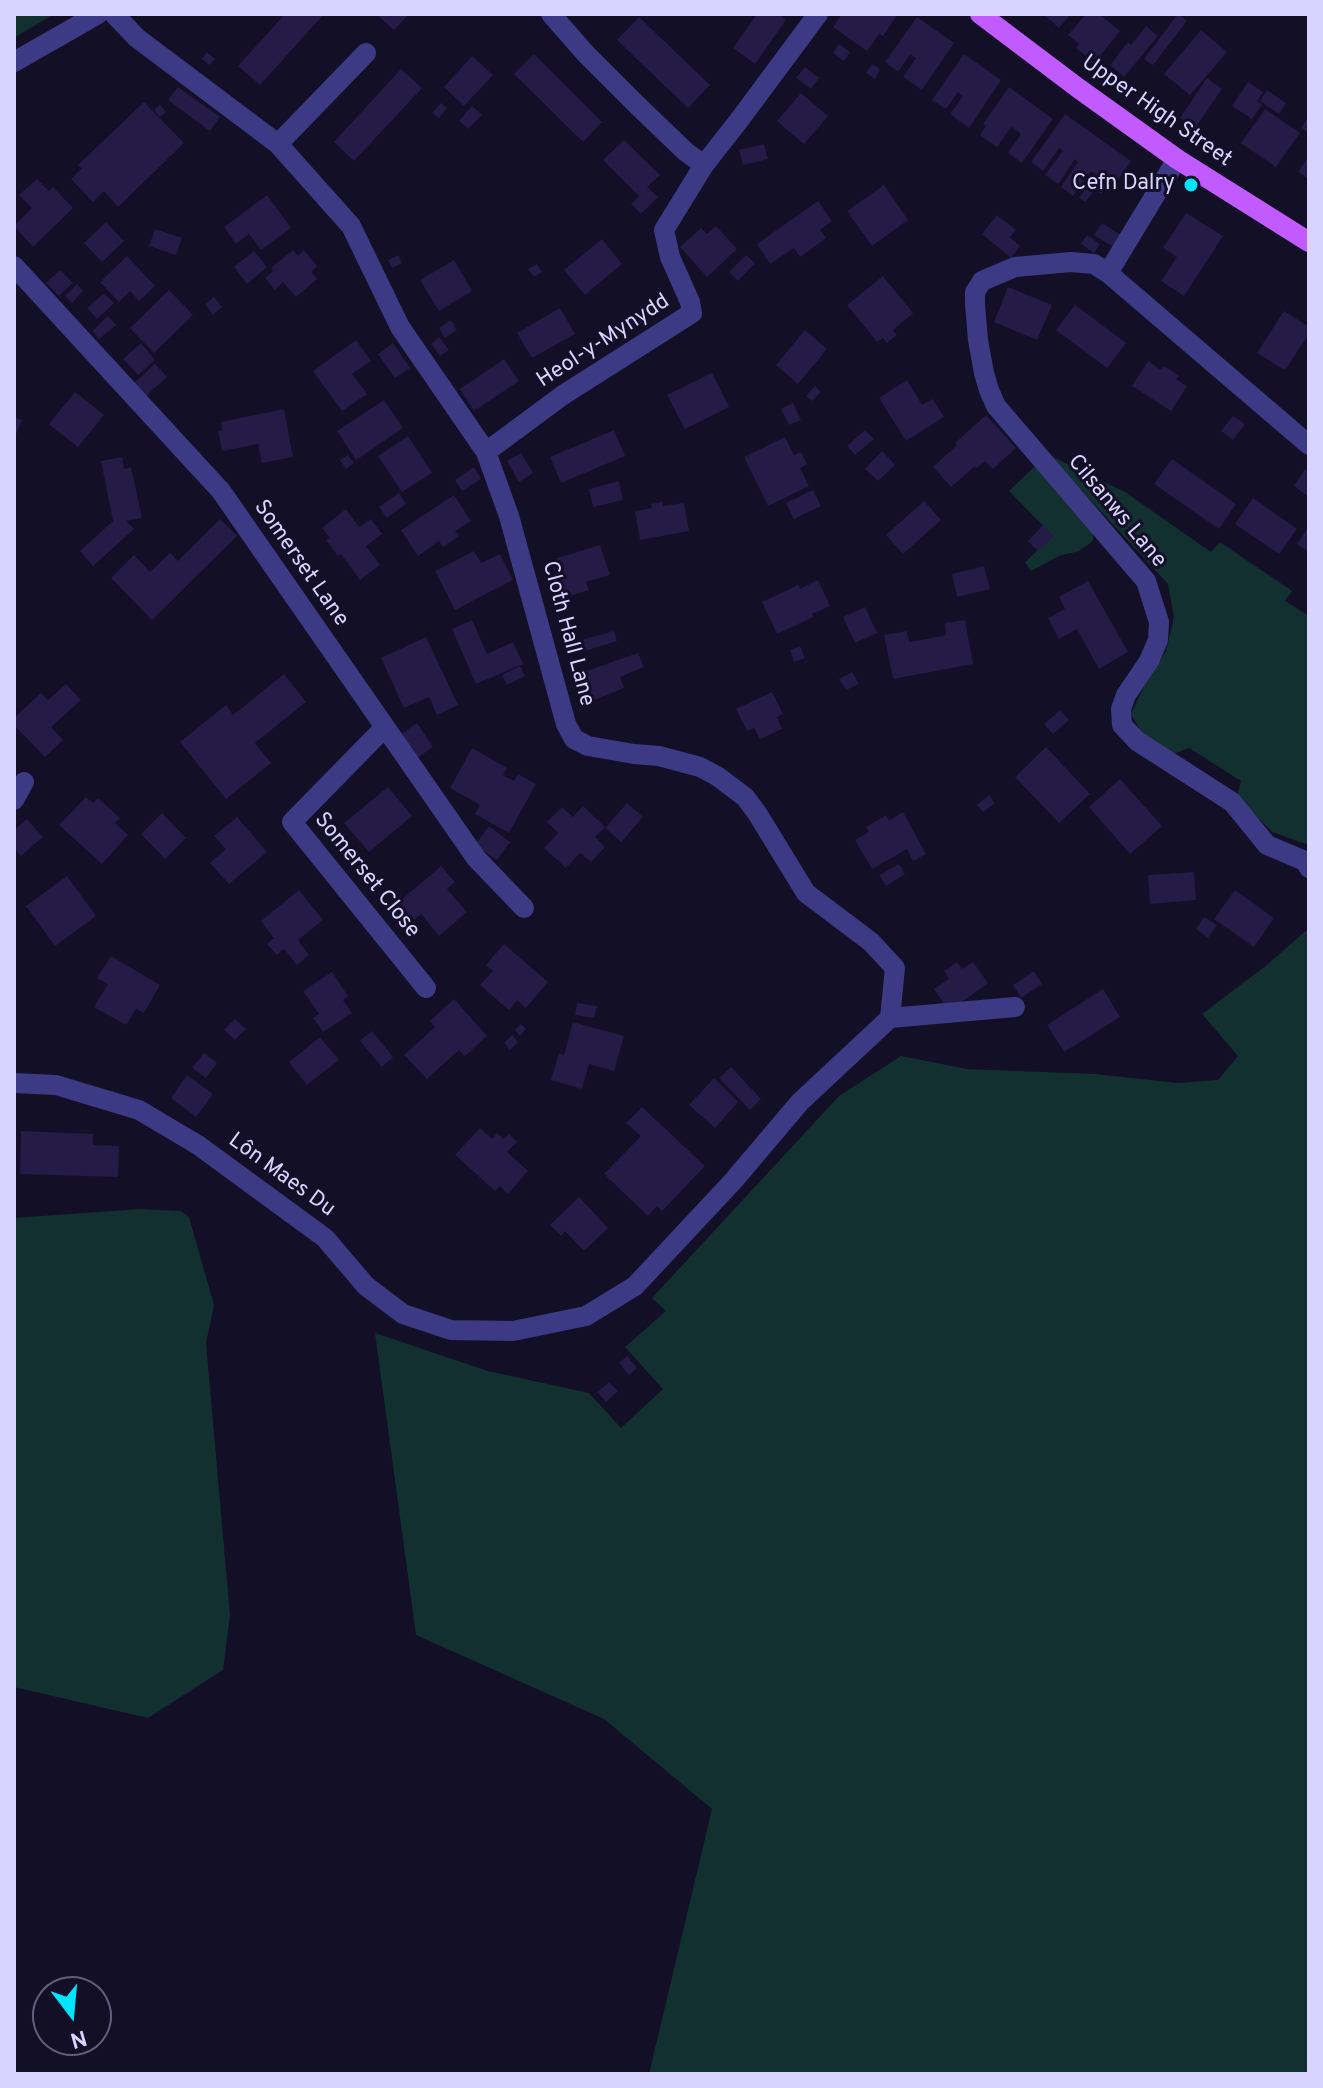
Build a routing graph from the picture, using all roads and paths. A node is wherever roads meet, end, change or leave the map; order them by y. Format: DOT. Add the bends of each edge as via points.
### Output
graph roads {
  1 [pos="98,14"];
  2 [pos="114,14"];
  3 [pos="551,14"];
  4 [pos="818,14"];
  5 [pos="980,14"];
  6 [pos="366,53"];
  7 [pos="14,62"];
  8 [pos="278,144"];
  9 [pos="1177,159"];
  10 [pos="704,165"];
  11 [pos="1309,242"];
  12 [pos="14,266"];
  13 [pos="1108,273"];
  14 [pos="1309,445"];
  15 [pos="486,452"];
  16 [pos="385,727"];
  17 [pos="24,782"];
  18 [pos="14,800"];
  19 [pos="1309,868"];
  20 [pos="524,908"];
  21 [pos="426,988"];
  22 [pos="1015,1007"];
  23 [pos="890,1018"];
  24 [pos="14,1083"];
  1 -- 7 [label="street"];
  2 -- 8 [label="street, Cloth Hall Lane" via="137,38"];
  3 -- 10 [label="street"];
  4 -- 10 [label="street, Heol-y-Mynydd"];
  5 -- 9 [label="main road, Upper High Street"];
  6 -- 8 [label="street"];
  8 -- 15 [label="street, Cloth Hall Lane" via="351,226 400,327"];
  9 -- 11 [label="main road, Upper High Street"];
  9 -- 13 [label="street"];
  10 -- 15 [label="street, Heol-y-Mynydd" via="664,230 692,313 563,395"];
  12 -- 16 [label="street, Somerset Lane" via="221,491"];
  13 -- 14 [label="street, Cilsanws Lane"];
  13 -- 19 [label="street, Cilsanws Lane" via="1094,264 1071,262 1015,267 982,281 975,304 989,390 996,406 1146,581 1159,622 1158,640 1126,695 1122,725 1137,741 1232,802 1267,845 1305,861"];
  15 -- 23 [label="street, Cloth Hall Lane" via="574,739 700,767 745,797 806,893 871,942 895,968"];
  16 -- 20 [label="street, Somerset Lane" via="476,858"];
  16 -- 21 [label="street, Somerset Close" via="292,822"];
  17 -- 18 [label="street"];
  22 -- 23 [label="street"];
  23 -- 24 [label="street, Lôn Maes Du" via="800,1102 635,1286 586,1316 513,1331 451,1330 403,1314 366,1286 325,1238 198,1145 139,1110 56,1085"];
}
